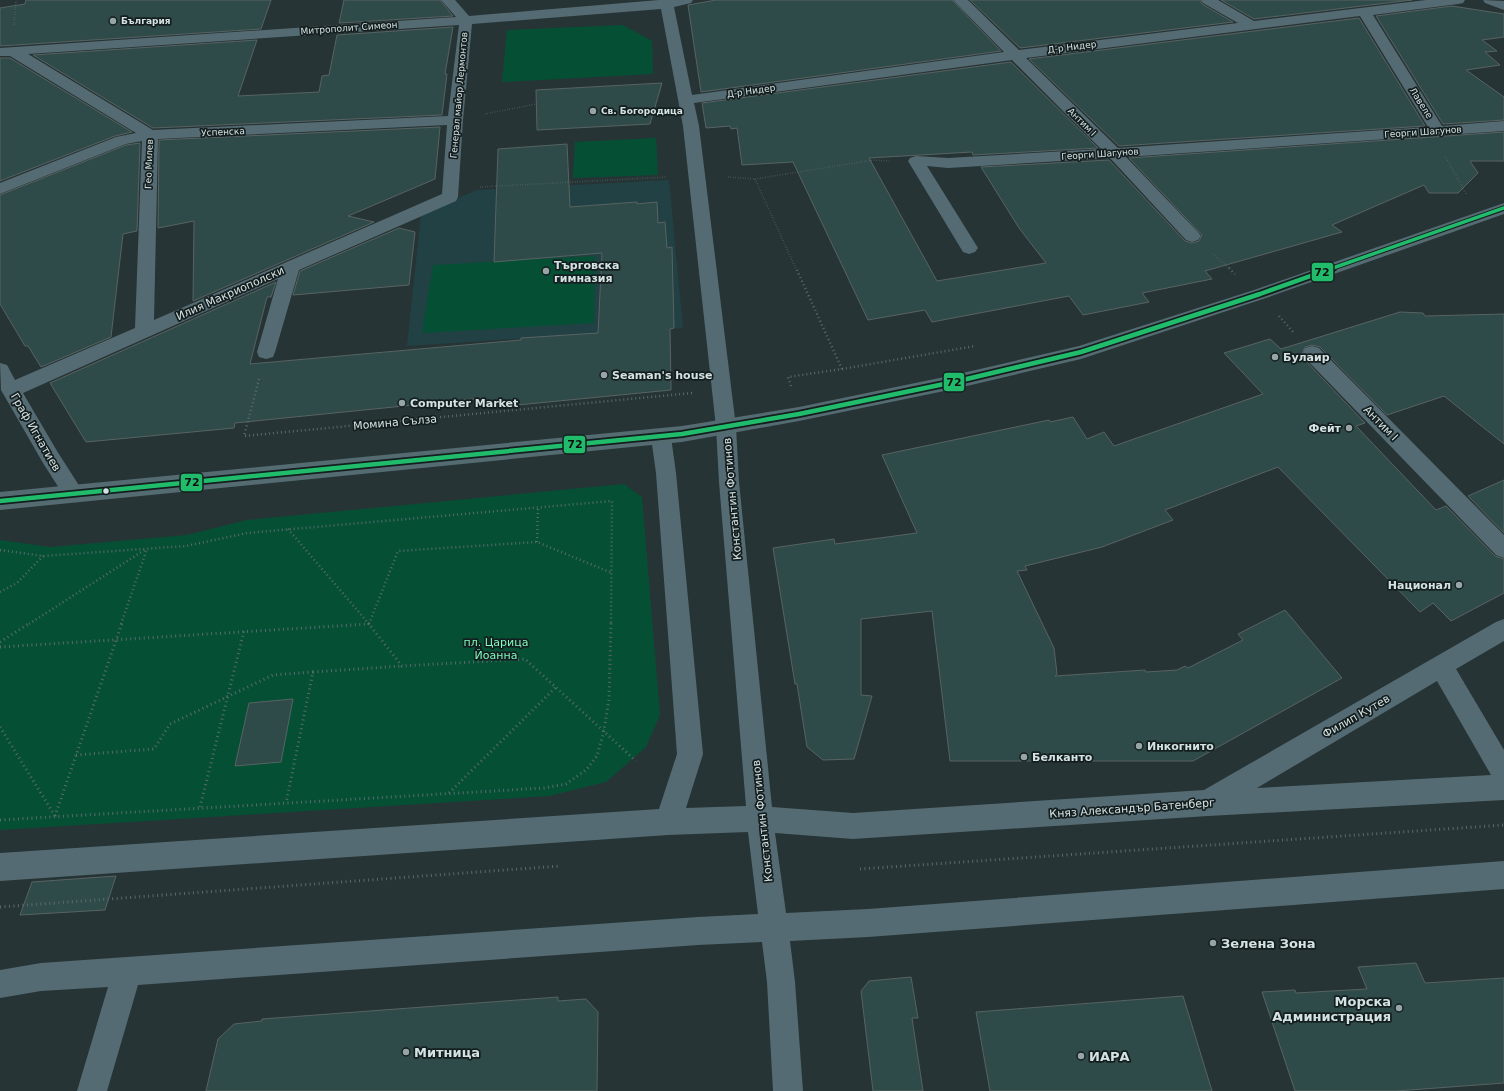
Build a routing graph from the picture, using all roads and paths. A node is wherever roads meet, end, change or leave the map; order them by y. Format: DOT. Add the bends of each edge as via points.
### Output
graph roads {
  1 [pos="448,0"];
  2 [pos="686,0"];
  3 [pos="960,0"];
  4 [pos="1208,0"];
  5 [pos="1458,0"];
  6 [pos="1490,0"];
  7 [pos="667,2"];
  8 [pos="1504,6"];
  9 [pos="1364,11"];
  10 [pos="466,20"];
  11 [pos="1251,24"];
  12 [pos="6,51"];
  13 [pos="1014,55"];
  14 [pos="686,100"];
  15 [pos="536,104"];
  16 [pos="455,120"];
  17 [pos="1504,126"];
  18 [pos="1438,131"];
  19 [pos="150,135"];
  20 [pos="1114,153"];
  21 [pos="916,161"];
  22 [pos="697,175"];
  23 [pos="755,179"];
  24 [pos="0,189"];
  25 [pos="450,193"];
  26 [pos="1467,196"];
  27 [pos="1504,208"];
  28 [pos="1192,236"];
  29 [pos="969,248"];
  30 [pos="290,266"];
  31 [pos="1238,277"];
  32 [pos="1260,294"];
  33 [pos="144,331"];
  34 [pos="978,345"];
  35 [pos="266,352"];
  36 [pos="1312,353"];
  37 [pos="842,369"];
  38 [pos="0,370"];
  39 [pos="11,390"];
  40 [pos="722,390"];
  41 [pos="799,414"];
  42 [pos="726,427"];
  43 [pos="661,436"];
  44 [pos="73,493"];
  45 [pos="0,501"];
  46 [pos="538,508"];
  47 [pos="288,529"];
  48 [pos="538,542"];
  49 [pos="147,549"];
  50 [pos="1504,549"];
  51 [pos="0,550"];
  52 [pos="43,556"];
  53 [pos="612,573"];
  54 [pos="0,592"];
  55 [pos="369,624"];
  56 [pos="1504,629"];
  57 [pos="244,631"];
  58 [pos="115,640"];
  59 [pos="0,642"];
  60 [pos="0,647"];
  61 [pos="402,666"];
  62 [pos="1442,667"];
  63 [pos="313,672"];
  64 [pos="556,687"];
  65 [pos="228,697"];
  66 [pos="0,728"];
  67 [pos="604,732"];
  68 [pos="76,754"];
  69 [pos="636,761"];
  70 [pos="1504,774"];
  71 [pos="1504,787"];
  72 [pos="449,794"];
  73 [pos="286,803"];
  74 [pos="1208,803"];
  75 [pos="200,808"];
  76 [pos="55,816"];
  77 [pos="760,819"];
  78 [pos="0,820"];
  79 [pos="668,822"];
  80 [pos="1504,825"];
  81 [pos="561,866"];
  82 [pos="0,867"];
  83 [pos="860,869"];
  84 [pos="1504,874"];
  85 [pos="0,907"];
  86 [pos="774,928"];
  87 [pos="127,971"];
  88 [pos="0,984"];
  89 [pos="92,1091"];
  90 [pos="788,1091"];
  1 -- 10 [label="street, Генерал майор Лермонтов"];
  2 -- 7 [label="street, Митрополит Симеон"];
  3 -- 13 [label="street, Антим I"];
  4 -- 11 [label="street"];
  5 -- 9 [label="street, Д-р Нидер"];
  6 -- 8 [label="street"];
  7 -- 10 [label="street, Митрополит Симеон"];
  7 -- 14 [label="street, Константин Фотинов"];
  9 -- 11 [label="street, Д-р Нидер"];
  9 -- 18 [label="street, Лавеле"];
  10 -- 12 [label="street, Митрополит Симеон"];
  10 -- 16 [label="street, Генерал майор Лермонтов"];
  11 -- 13 [label="street, Д-р Нидер"];
  12 -- 19 [label="street, Гео Милев"];
  13 -- 14 [label="street, Д-р Нидер"];
  13 -- 20 [label="street, Антим I"];
  14 -- 22 [label="street, Константин Фотинов"];
  15 -- 16 [label="path"];
  16 -- 19 [label="street, Успенска"];
  16 -- 25 [label="street, Генерал майор Лермонтов"];
  17 -- 18 [label="street, Георги Шагунов"];
  18 -- 20 [label="street, Георги Шагунов"];
  18 -- 26 [label="path, Лавеле" via="1435,143"];
  19 -- 24 [label="street, Успенска" via="122,140"];
  19 -- 33 [label="street, Гео Милев"];
  20 -- 21 [label="street, Георги Шагунов" via="948,163"];
  20 -- 28 [label="street, Антим I"];
  21 -- 23 [label="path" via="873,160"];
  21 -- 29 [label="street"];
  22 -- 23 [label="path"];
  22 -- 25 [label="path"];
  22 -- 40 [label="street, Константин Фотинов"];
  23 -- 37 [label="path"];
  25 -- 30 [label="street, Илия Макриополски"];
  27 -- 32 [label="main road"];
  28 -- 31 [label="path"];
  30 -- 33 [label="street, Илия Макриополски"];
  30 -- 35 [label="street"];
  32 -- 36 [label="path"];
  32 -- 41 [label="main road" via="1081,352 954,382"];
  33 -- 39 [label="street, Илия Макриополски"];
  34 -- 37 [label="path"];
  35 -- 40 [label="path, Момина Сълза" via="244,436"];
  36 -- 50 [label="street, Антим I"];
  37 -- 41 [label="path" via="788,377"];
  38 -- 39 [label="street, Граф Игнатиев"];
  39 -- 44 [label="street, Граф Игнатиев"];
  40 -- 42 [label="street, Константин Фотинов"];
  41 -- 42 [label="main road"];
  42 -- 43 [label="main road"];
  42 -- 77 [label="street, Константин Фотинов"];
  43 -- 44 [label="main road"];
  43 -- 79 [label="street" via="690,754"];
  44 -- 45 [label="main road"];
  46 -- 47 [label="path"];
  46 -- 48 [label="path"];
  46 -- 53 [label="path" via="612,501"];
  47 -- 49 [label="path" via="247,533 186,546"];
  47 -- 55 [label="path"];
  48 -- 53 [label="path"];
  48 -- 55 [label="path" via="398,551"];
  49 -- 52 [label="path"];
  49 -- 58 [label="path"];
  49 -- 59 [label="path"];
  51 -- 52 [label="path"];
  52 -- 54 [label="path" via="17,583"];
  53 -- 67 [label="path" via="609,699"];
  55 -- 57 [label="path"];
  55 -- 61 [label="path"];
  56 -- 62 [label="street, Филип Кутев"];
  57 -- 58 [label="path"];
  57 -- 65 [label="path"];
  58 -- 60 [label="path"];
  58 -- 68 [label="path"];
  61 -- 63 [label="path"];
  61 -- 64 [label="path" via="525,659"];
  62 -- 70 [label="street"];
  62 -- 74 [label="street, Филип Кутев"];
  63 -- 65 [label="path" via="273,675"];
  63 -- 73 [label="path"];
  64 -- 67 [label="path"];
  64 -- 72 [label="path"];
  65 -- 68 [label="path" via="170,724 154,750"];
  65 -- 75 [label="path"];
  66 -- 76 [label="path"];
  67 -- 69 [label="path"];
  67 -- 72 [label="path" via="597,756 586,770 566,784 544,788"];
  68 -- 76 [label="path"];
  71 -- 74 [label="street, Княз Александър Батенберг"];
  72 -- 73 [label="path"];
  73 -- 75 [label="path"];
  74 -- 77 [label="street, Княз Александър Батенберг" via="853,826"];
  75 -- 76 [label="path"];
  76 -- 78 [label="path"];
  77 -- 79 [label="street, Княз Александър Батенберг"];
  77 -- 86 [label="street, Константин Фотинов"];
  79 -- 82 [label="street, Княз Александър Батенберг"];
  80 -- 83 [label="path"];
  81 -- 85 [label="path"];
  84 -- 86 [label="street"];
  86 -- 87 [label="street" via="698,931"];
  86 -- 90 [label="street, Константин Фотинов"];
  87 -- 88 [label="street" via="42,977"];
  87 -- 89 [label="street"];
}
